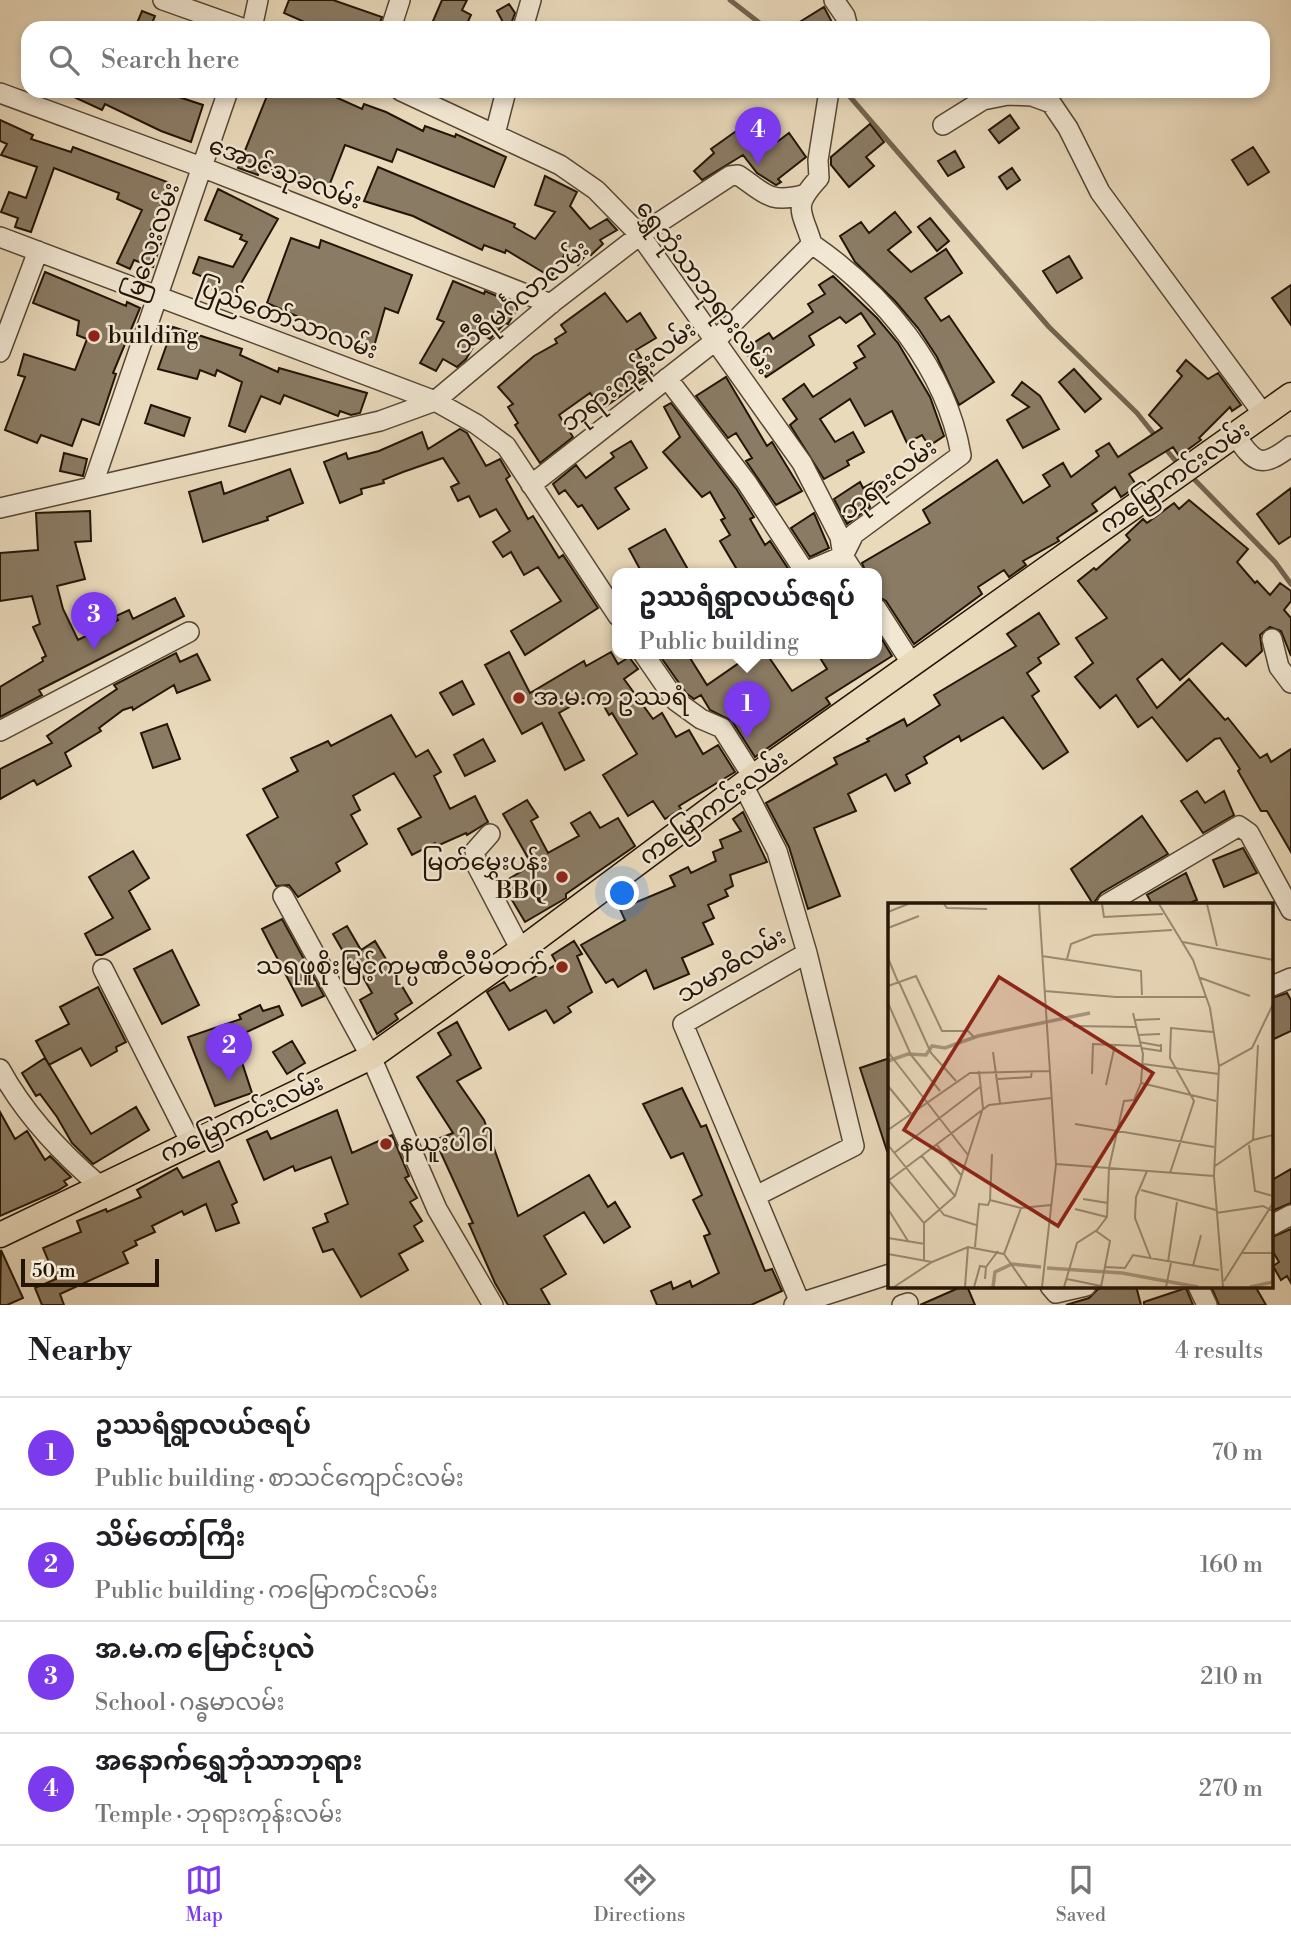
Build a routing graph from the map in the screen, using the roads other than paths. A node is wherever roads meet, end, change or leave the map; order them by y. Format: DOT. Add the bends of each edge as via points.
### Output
graph roads {
  1 [pos="163,0"];
  2 [pos="258,0"];
  3 [pos="400,0"];
  4 [pos="531,0"];
  5 [pos="834,0"];
  6 [pos="222,21"];
  7 [pos="254,21"];
  8 [pos="393,21"];
  9 [pos="525,21"];
  10 [pos="846,21"];
  11 [pos="0,93"];
  12 [pos="226,98"];
  13 [pos="416,98"];
  14 [pos="504,98"];
  15 [pos="828,98"];
  16 [pos="994,98"];
  17 [pos="1037,98"];
  18 [pos="943,125"];
  19 [pos="495,134"];
  20 [pos="204,168"];
  21 [pos="803,195"];
  22 [pos="640,235"];
  23 [pos="0,237"];
  24 [pos="812,244"];
  25 [pos="38,251"];
  26 [pos="159,298"];
  27 [pos="551,304"];
  28 [pos="715,341"];
  29 [pos="0,352"];
  30 [pos="667,379"];
  31 [pos="1291,396"];
  32 [pos="435,401"];
  33 [pos="1264,415"];
  34 [pos="1235,435"];
  35 [pos="1291,446"];
  36 [pos="531,485"];
  37 [pos="92,487"];
  38 [pos="0,508"];
  39 [pos="843,556"];
  40 [pos="802,568"];
  41 [pos="814,568"];
  42 [pos="850,568"];
  43 [pos="612,607"];
  44 [pos="882,616"];
  45 [pos="189,632"];
  46 [pos="1272,639"];
  47 [pos="647,659"];
  48 [pos="912,664"];
  49 [pos="1291,683"];
  50 [pos="0,731"];
  51 [pos="748,781"];
  52 [pos="490,834"];
  53 [pos="283,896"];
  54 [pos="1109,903"];
  55 [pos="1291,910"];
  56 [pos="522,950"];
  57 [pos="807,953"];
  58 [pos="103,969"];
  59 [pos="1291,978"];
  60 [pos="1274,985"];
  61 [pos="372,1057"];
  62 [pos="0,1069"];
  63 [pos="191,1143"];
  64 [pos="100,1186"];
  65 [pos="756,1196"];
  66 [pos="1291,1215"];
  67 [pos="1274,1224"];
  68 [pos="0,1235"];
  69 [pos="888,1275"];
  70 [pos="1052,1288"];
  71 [pos="1077,1288"];
  72 [pos="1199,1288"];
  73 [pos="799,1304"];
  74 [pos="493,1305"];
  75 [pos="1207,1305"];
  1 -- 6 [label="street"];
  2 -- 7 [label="street"];
  3 -- 8 [label="street"];
  4 -- 9 [label="street"];
  5 -- 10 [label="street"];
  11 -- 20 [label="street, အောင်သုခလမ်း"];
  12 -- 20 [label="street, မြလေးလမ်း"];
  13 -- 19 [label="street, ရွှေဘုံသာဘုရားလမ်း"];
  14 -- 19 [label="street"];
  15 -- 21 [label="street" via="819,178"];
  16 -- 18 [label="street"];
  17 -- 33 [label="street" via="1051,103 1100,192"];
  19 -- 22 [label="street, ရွှေဘုံသာဘုရားလမ်း" via="560,165 596,190"];
  20 -- 26 [label="street, မြလေးလမ်း"];
  20 -- 27 [label="street, အောင်သုခလမ်း"];
  21 -- 22 [label="street, သီရီမင်္ဂလာလမ်း" via="776,199 750,187 738,175 730,176"];
  21 -- 24 [label="street" via="798,210"];
  22 -- 27 [label="street, သီရီမင်္ဂလာလမ်း"];
  22 -- 28 [label="street, ရွှေဘုံသာဘုရားလမ်း"];
  23 -- 25 [label="street, ပြည်တော်သာလမ်း"];
  24 -- 28 [label="street, ဘုရားကုန်းလမ်း"];
  24 -- 39 [label="street, ဘုရားလမ်း" via="877,297 930,368 958,436 961,455 854,534"];
  25 -- 26 [label="street, ပြည်တော်သာလမ်း"];
  25 -- 29 [label="street"];
  26 -- 32 [label="street, ပြည်တော်သာလမ်း"];
  26 -- 37 [label="street, မြလေးလမ်း"];
  27 -- 32 [label="street, သီရီမင်္ဂလာလမ်း"];
  28 -- 30 [label="street, ဘုရားကုန်းလမ်း"];
  28 -- 39 [label="street, ရွှေဘုံသာဘုရားလမ်း" via="802,463 840,537"];
  30 -- 36 [label="street, ဘုရားကုန်းလမ်း"];
  30 -- 40 [label="street" via="747,483"];
  31 -- 33 [label="main road, ကမြောကင်းလမ်း"];
  32 -- 36 [label="street, ပြည်တော်သာလမ်း" via="506,446"];
  32 -- 37 [label="street" via="380,421"];
  33 -- 34 [label="main road, ကမြောကင်းလမ်း"];
  34 -- 35 [label="street" via="1251,458 1263,462"];
  34 -- 48 [label="main road, ကမြောကင်းလမ်း"];
  36 -- 43 [label="street, ပြည်တော်သာလမ်း"];
  37 -- 38 [label="street"];
  39 -- 41 [label="street"];
  39 -- 42 [label="street, ရွှေဘုံသာဘုရားလမ်း"];
  44 -- 48 [label="street"];
  45 -- 50 [label="street"];
  46 -- 49 [label="street" via="1279,667"];
  47 -- 51 [label="street, သမာဓိလမ်း" via="676,701 722,728"];
  48 -- 51 [label="main road, ကမြောကင်းလမ်း"];
  51 -- 56 [label="main road, ကမြောကင်းလမ်း"];
  51 -- 57 [label="street, သမာဓိလမ်း" via="777,851"];
  52 -- 56 [label="street" via="475,851 477,866"];
  53 -- 61 [label="street"];
  54 -- 55 [label="street" via="1239,827 1250,833"];
  56 -- 61 [label="main road, ကမြောကင်းလမ်း"];
  57 -- 65 [label="street" via="854,1146"];
  57 -- 65 [label="street, သမာဓိလမ်း" via="683,1024"];
  58 -- 63 [label="street"];
  59 -- 60 [label="street"];
  61 -- 63 [label="main road, ကမြောကင်းလမ်း"];
  61 -- 74 [label="street" via="437,1209"];
  62 -- 64 [label="street" via="20,1106"];
  63 -- 64 [label="main road, ကမြောကင်းလမ်း"];
  64 -- 68 [label="main road, ကမြောကင်းလမ်း"];
  65 -- 73 [label="street, သမာဓိလမ်း"];
  66 -- 67 [label="street"];
  69 -- 73 [label="street"];
  70 -- 71 [label="street" via="1056,1293"];
  72 -- 75 [label="street"];
}
